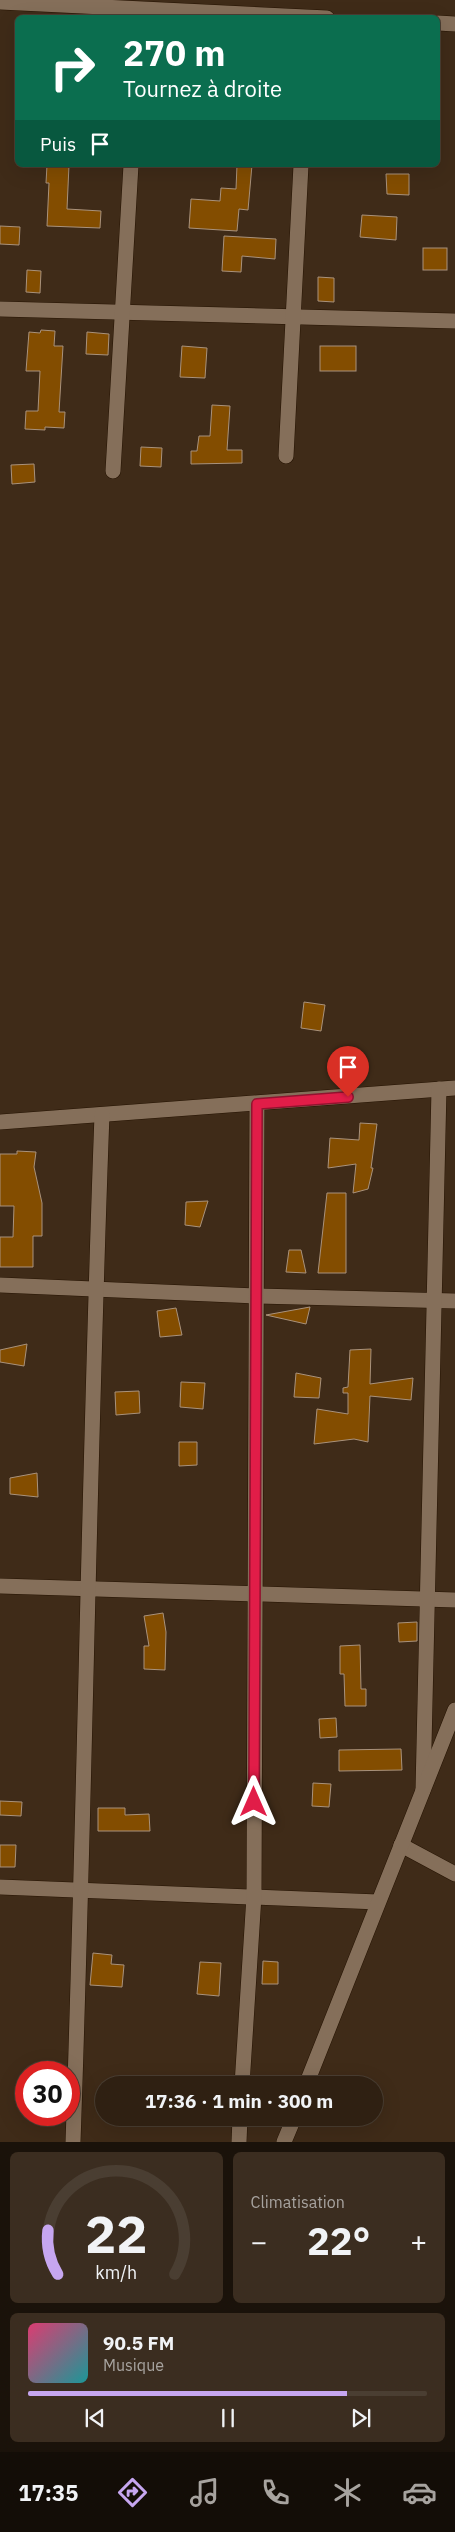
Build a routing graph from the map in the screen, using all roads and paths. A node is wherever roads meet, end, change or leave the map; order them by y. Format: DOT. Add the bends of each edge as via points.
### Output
graph roads {
  1 [pos="0,2"];
  2 [pos="140,13"];
  3 [pos="224,15"];
  4 [pos="440,23"];
  5 [pos="455,24"];
  6 [pos="131,167"];
  7 [pos="300,167"];
  8 [pos="0,309"];
  9 [pos="123,312"];
  10 [pos="293,317"];
  11 [pos="455,322"];
  12 [pos="286,456"];
  13 [pos="114,471"];
  14 [pos="455,1088"];
  15 [pos="439,1089"];
  16 [pos="257,1104"];
  17 [pos="102,1115"];
  18 [pos="0,1122"];
  19 [pos="0,1285"];
  20 [pos="95,1287"];
  21 [pos="258,1296"];
  22 [pos="436,1300"];
  23 [pos="455,1300"];
  24 [pos="0,1586"];
  25 [pos="89,1589"];
  26 [pos="256,1595"];
  27 [pos="428,1600"];
  28 [pos="455,1600"];
  29 [pos="455,1710"];
  30 [pos="423,1790"];
  31 [pos="401,1845"];
  32 [pos="455,1874"];
  33 [pos="0,1887"];
  34 [pos="82,1890"];
  35 [pos="254,1896"];
  36 [pos="378,1902"];
  37 [pos="243,2076"];
  38 [pos="310,2076"];
  39 [pos="239,2126"];
  40 [pos="291,2126"];
  41 [pos="73,2142"];
  42 [pos="238,2142"];
  43 [pos="284,2142"];
  1 -- 2 [label="street"];
  2 -- 3 [label="street"];
  4 -- 5 [label="street"];
  6 -- 9 [label="street"];
  7 -- 10 [label="street"];
  8 -- 9 [label="street"];
  9 -- 10 [label="street"];
  9 -- 13 [label="street"];
  10 -- 11 [label="street"];
  10 -- 12 [label="street"];
  14 -- 15 [label="street"];
  15 -- 16 [label="street"];
  15 -- 22 [label="street"];
  16 -- 17 [label="street"];
  16 -- 21 [label="street"];
  17 -- 18 [label="street"];
  17 -- 20 [label="street"];
  19 -- 20 [label="street"];
  20 -- 21 [label="street"];
  20 -- 25 [label="street"];
  21 -- 22 [label="street"];
  21 -- 26 [label="street"];
  22 -- 23 [label="street"];
  22 -- 27 [label="street"];
  24 -- 25 [label="street"];
  25 -- 26 [label="street"];
  25 -- 34 [label="street"];
  26 -- 27 [label="street"];
  26 -- 35 [label="street"];
  27 -- 28 [label="street"];
  27 -- 30 [label="street"];
  29 -- 30 [label="street"];
  30 -- 31 [label="street"];
  31 -- 32 [label="street"];
  31 -- 36 [label="street"];
  33 -- 34 [label="street"];
  34 -- 35 [label="street"];
  34 -- 41 [label="street"];
  35 -- 36 [label="street"];
  35 -- 37 [label="street"];
  36 -- 38 [label="street"];
  39 -- 42 [label="street"];
  40 -- 43 [label="street"];
}
